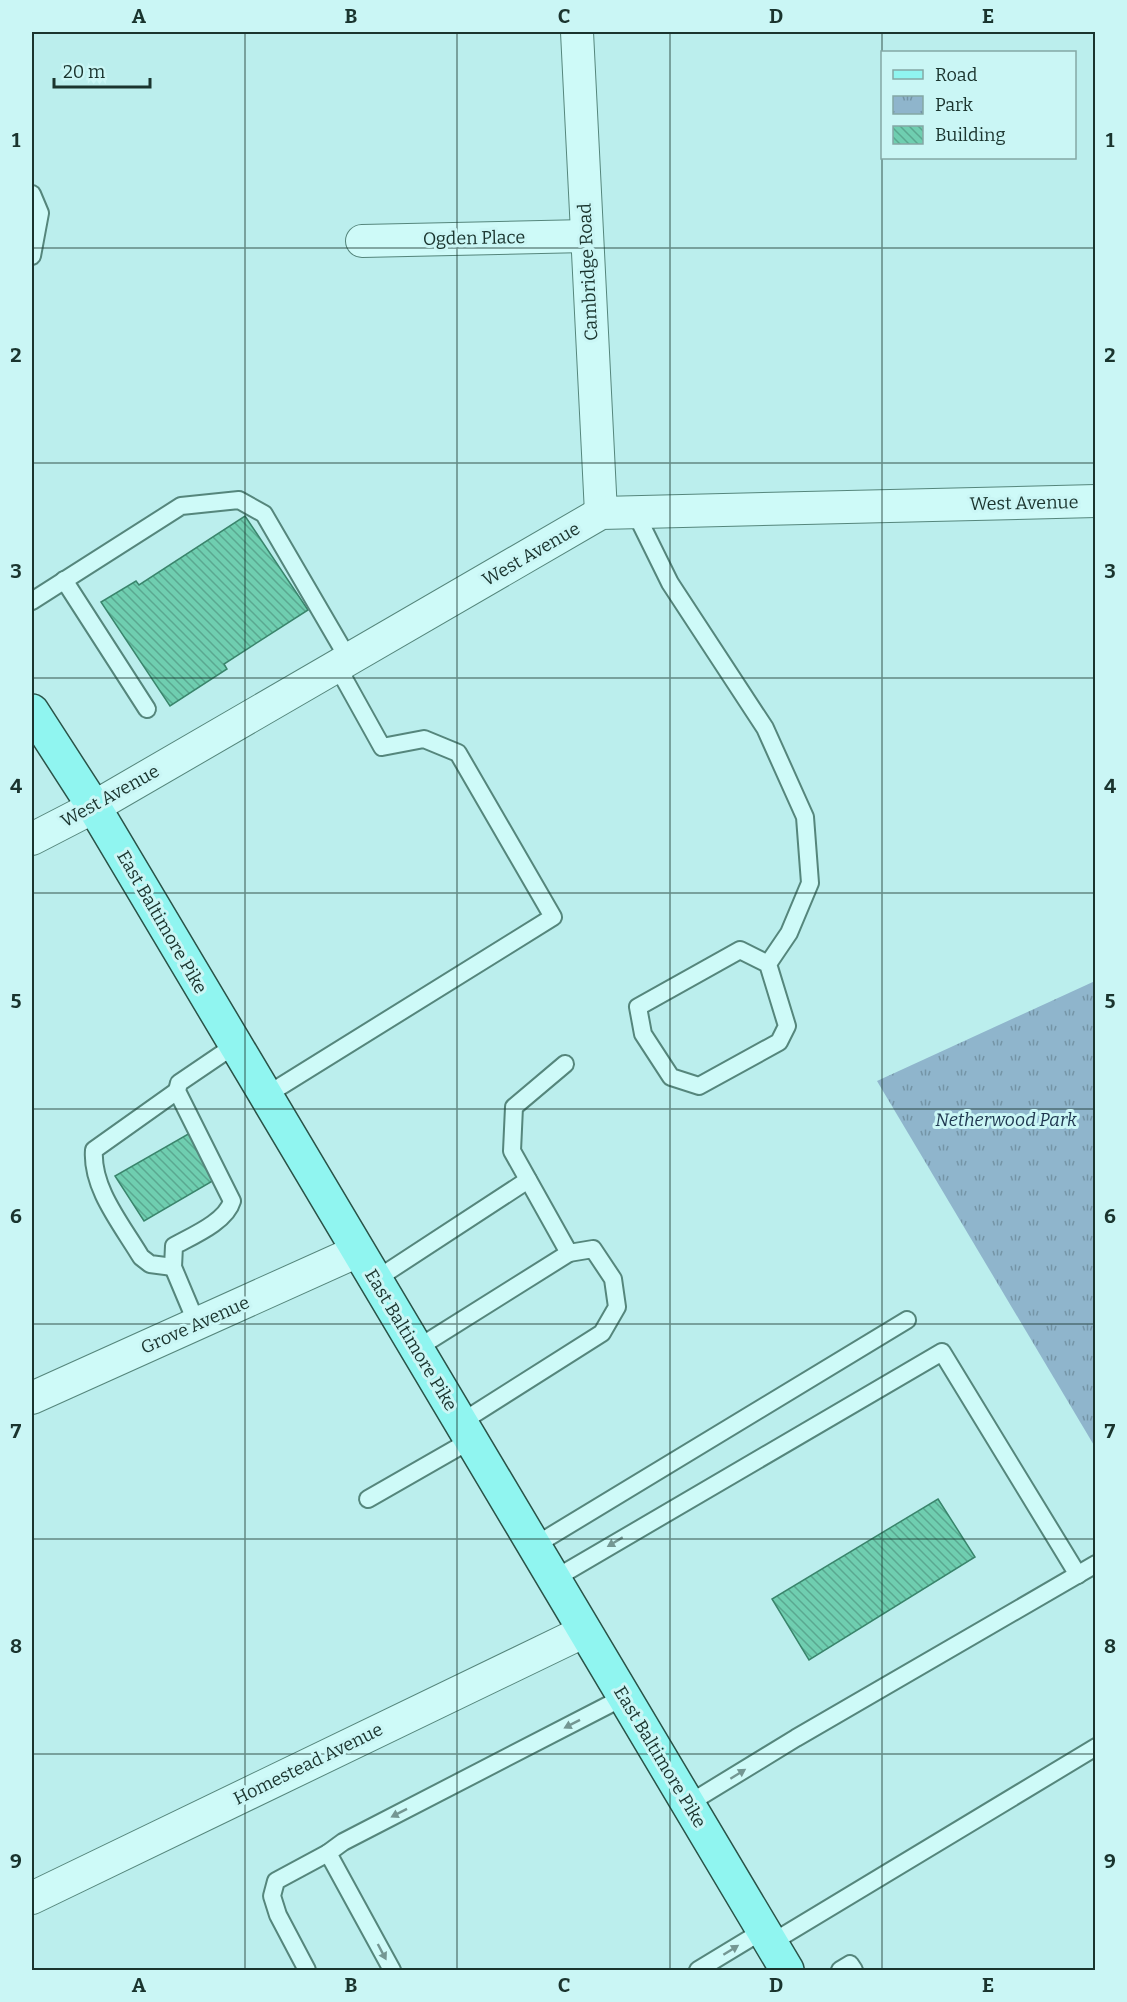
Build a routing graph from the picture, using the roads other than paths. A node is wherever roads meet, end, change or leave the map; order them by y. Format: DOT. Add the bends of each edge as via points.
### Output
graph roads {
  1 [pos="577,32"];
  2 [pos="32,194"];
  3 [pos="586,236"];
  4 [pos="362,241"];
  5 [pos="32,256"];
  6 [pos="1095,501"];
  7 [pos="636,512"];
  8 [pos="601,513"];
  9 [pos="64,580"];
  10 [pos="32,601"];
  11 [pos="343,663"];
  12 [pos="147,709"];
  13 [pos="32,711"];
  14 [pos="94,807"];
  15 [pos="32,839"];
  16 [pos="768,964"];
  17 [pos="235,1045"];
  18 [pos="565,1064"];
  19 [pos="177,1091"];
  20 [pos="265,1096"];
  21 [pos="528,1180"];
  22 [pos="358,1251"];
  23 [pos="568,1253"];
  24 [pos="173,1267"];
  25 [pos="375,1280"];
  26 [pos="907,1320"];
  27 [pos="197,1324"];
  28 [pos="416,1349"];
  29 [pos="32,1398"];
  30 [pos="466,1432"];
  31 [pos="368,1499"];
  32 [pos="534,1546"];
  33 [pos="1095,1564"];
  34 [pos="1078,1575"];
  35 [pos="554,1579"];
  36 [pos="585,1631"];
  37 [pos="624,1697"];
  38 [pos="1095,1747"];
  39 [pos="688,1804"];
  40 [pos="328,1853"];
  41 [pos="32,1898"];
  42 [pos="774,1948"];
  43 [pos="307,1971"];
  44 [pos="392,1971"];
  45 [pos="698,1971"];
  46 [pos="840,1971"];
  47 [pos="854,1971"];
  1 -- 3 [label="street, Cambridge Road"];
  2 -- 5 [label="lane" via="40,213"];
  3 -- 4 [label="street, Ogden Place"];
  3 -- 8 [label="street, Cambridge Road"];
  6 -- 7 [label="street, West Avenue"];
  7 -- 8 [label="street, West Avenue"];
  7 -- 16 [label="lane" via="670,583 765,728 805,817 810,883 789,933"];
  8 -- 11 [label="street, West Avenue"];
  9 -- 10 [label="lane"];
  9 -- 11 [label="lane" via="181,506 238,500 264,514"];
  9 -- 12 [label="lane"];
  11 -- 14 [label="street, West Avenue"];
  11 -- 20 [label="lane" via="382,747 424,739 458,753 553,917"];
  13 -- 14 [label="main road, East Baltimore Pike"];
  14 -- 15 [label="street, West Avenue"];
  14 -- 17 [label="main road, East Baltimore Pike"];
  16 -- 16 [label="lane" via="740,950 638,1007 643,1034 671,1077 699,1086 779,1042 787,1026"];
  17 -- 19 [label="lane" via="178,1083"];
  17 -- 20 [label="main road, East Baltimore Pike"];
  18 -- 21 [label="lane" via="514,1107 512,1150"];
  19 -- 24 [label="lane" via="232,1201 221,1217 174,1246"];
  19 -- 24 [label="lane" via="93,1150 100,1188 141,1257 150,1264"];
  20 -- 22 [label="main road, East Baltimore Pike"];
  21 -- 23 [label="lane"];
  21 -- 25 [label="lane"];
  22 -- 25 [label="main road, East Baltimore Pike"];
  22 -- 27 [label="street, Grove Avenue"];
  23 -- 28 [label="lane"];
  23 -- 30 [label="lane" via="593,1249 613,1279 617,1307 602,1333"];
  24 -- 27 [label="lane"];
  25 -- 28 [label="main road, East Baltimore Pike"];
  26 -- 32 [label="lane"];
  27 -- 29 [label="street, Grove Avenue"];
  28 -- 30 [label="main road, East Baltimore Pike"];
  30 -- 31 [label="lane"];
  30 -- 32 [label="main road, East Baltimore Pike"];
  32 -- 35 [label="main road, East Baltimore Pike"];
  33 -- 34 [label="lane"];
  34 -- 35 [label="lane, one-way" via="942,1352"];
  39 -- 34 [label="lane, one-way"];
  35 -- 36 [label="main road, East Baltimore Pike"];
  36 -- 37 [label="main road, East Baltimore Pike"];
  36 -- 41 [label="street, Homestead Avenue"];
  37 -- 39 [label="main road, East Baltimore Pike"];
  37 -- 40 [label="lane, one-way"];
  38 -- 42 [label="lane"];
  39 -- 42 [label="main road, East Baltimore Pike"];
  40 -- 43 [label="lane" via="276,1881 272,1896"];
  40 -- 44 [label="lane, one-way"];
  45 -- 42 [label="lane, one-way"];
  46 -- 47 [label="lane" via="850,1964"];
}
